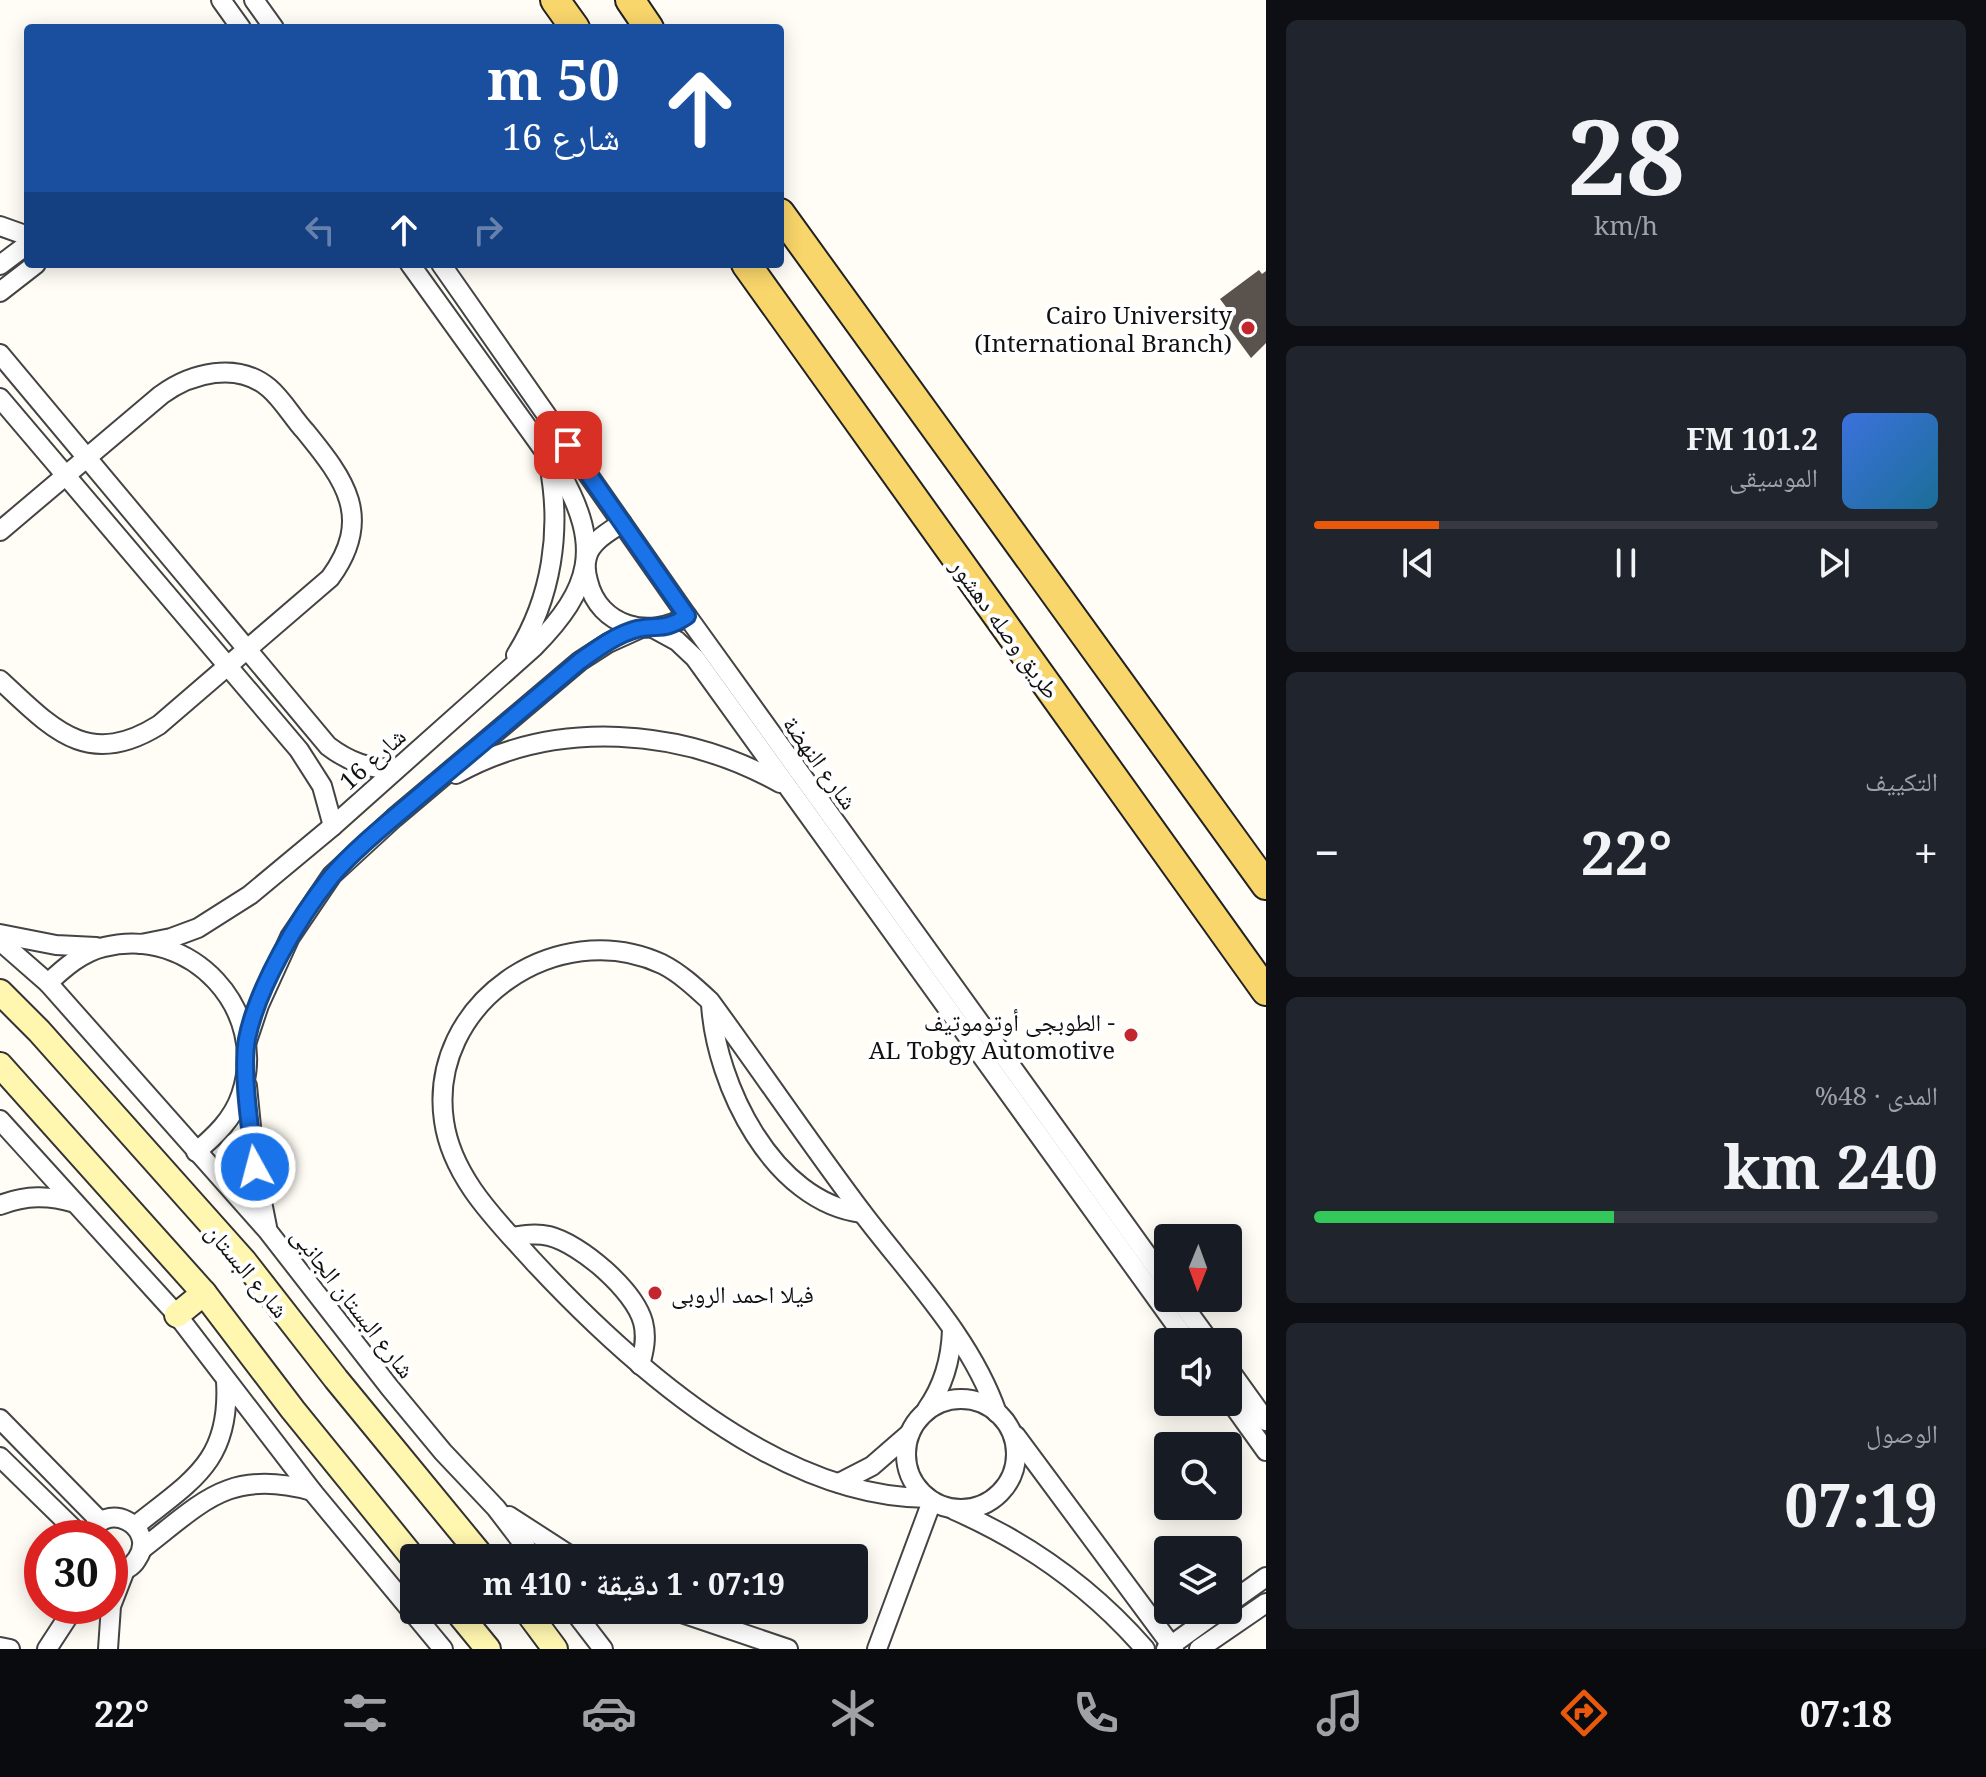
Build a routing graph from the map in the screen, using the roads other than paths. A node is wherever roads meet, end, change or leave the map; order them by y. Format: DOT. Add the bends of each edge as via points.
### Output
graph roads {
  1 [pos="221,0"];
  2 [pos="254,0"];
  3 [pos="555,0"];
  4 [pos="630,0"];
  5 [pos="238,24"];
  6 [pos="271,24"];
  7 [pos="572,24"];
  8 [pos="646,24"];
  9 [pos="784,223"];
  10 [pos="0,226"];
  11 [pos="24,235"];
  12 [pos="31,268"];
  13 [pos="413,268"];
  14 [pos="444,268"];
  15 [pos="749,268"];
  16 [pos="0,292"];
  17 [pos="0,354"];
  18 [pos="0,398"];
  19 [pos="87,457"];
  20 [pos="548,457"];
  21 [pos="66,475"];
  22 [pos="622,523"];
  23 [pos="0,531"];
  24 [pos="587,555"];
  25 [pos="687,616"];
  26 [pos="647,629"];
  27 [pos="248,649"];
  28 [pos="228,666"];
  29 [pos="507,670"];
  30 [pos="0,680"];
  31 [pos="395,769"];
  32 [pos="794,781"];
  33 [pos="429,789"];
  34 [pos="333,826"];
  35 [pos="1266,885"];
  36 [pos="0,934"];
  37 [pos="0,941"];
  38 [pos="141,944"];
  39 [pos="103,947"];
  40 [pos="48,983"];
  41 [pos="1266,991"];
  42 [pos="0,992"];
  43 [pos="710,1001"];
  44 [pos="247,1041"];
  45 [pos="0,1065"];
  46 [pos="247,1072"];
  47 [pos="0,1120"];
  48 [pos="196,1152"];
  49 [pos="76,1203"];
  50 [pos="0,1205"];
  51 [pos="862,1213"];
  52 [pos="267,1230"];
  53 [pos="512,1237"];
  54 [pos="1127,1241"];
  55 [pos="1154,1269"];
  56 [pos="204,1293"];
  57 [pos="177,1315"];
  58 [pos="1180,1328"];
  59 [pos="952,1330"];
  60 [pos="640,1365"];
  61 [pos="226,1381"];
  62 [pos="1242,1388"];
  63 [pos="997,1413"];
  64 [pos="923,1414"];
  65 [pos="1241,1416"];
  66 [pos="0,1419"];
  67 [pos="1266,1421"];
  68 [pos="1010,1429"];
  69 [pos="910,1433"];
  70 [pos="1266,1451"];
  71 [pos="0,1457"];
  72 [pos="839,1483"];
  73 [pos="312,1491"];
  74 [pos="936,1502"];
  75 [pos="496,1508"];
  76 [pos="67,1520"];
  77 [pos="99,1520"];
  78 [pos="102,1520"];
  79 [pos="125,1520"];
  80 [pos="128,1522"];
  81 [pos="135,1526"];
  82 [pos="402,1544"];
  83 [pos="472,1544"];
  84 [pos="523,1544"];
  85 [pos="552,1544"];
  86 [pos="142,1549"];
  87 [pos="128,1565"];
  88 [pos="1266,1577"];
  89 [pos="1242,1594"];
  90 [pos="1266,1603"];
  91 [pos="63,1624"];
  92 [pos="110,1624"];
  93 [pos="467,1624"];
  94 [pos="536,1624"];
  95 [pos="584,1624"];
  96 [pos="714,1624"];
  97 [pos="1202,1624"];
  98 [pos="0,1647"];
  99 [pos="1170,1648"];
  100 [pos="10,1649"];
  101 [pos="47,1649"];
  102 [pos="108,1649"];
  103 [pos="443,1649"];
  104 [pos="488,1649"];
  105 [pos="555,1649"];
  106 [pos="603,1649"];
  107 [pos="788,1649"];
  108 [pos="877,1649"];
  109 [pos="1145,1649"];
  110 [pos="1199,1649"];
  1 -- 5 [label="street"];
  2 -- 6 [label="street"];
  3 -- 7 [label="main road"];
  4 -- 8 [label="main road"];
  9 -- 35 [label="main road"];
  10 -- 11 [label="street"];
  12 -- 16 [label="street"];
  13 -- 20 [label="street"];
  14 -- 22 [label="street, شارع النهضة"];
  15 -- 41 [label="main road, طريق وصله دهشور"];
  17 -- 19 [label="street"];
  18 -- 21 [label="street"];
  19 -- 21 [label="street"];
  19 -- 27 [label="street"];
  19 -- 27 [label="street" via="161,395 195,376 233,373 269,388 339,475 349,501 351,528 341,563 330,578"];
  20 -- 24 [label="street" via="579,512"];
  20 -- 29 [label="street" via="555,501 550,568 538,611"];
  21 -- 23 [label="street"];
  21 -- 28 [label="street"];
  22 -- 24 [label="street"];
  22 -- 25 [label="street, شارع النهضة"];
  24 -- 26 [label="street, شارع النهضة" via="586,574 595,600 613,619"];
  24 -- 29 [label="street, شارع 16" via="582,576 557,621"];
  25 -- 26 [label="street"];
  25 -- 32 [label="street, شارع النهضة"];
  26 -- 32 [label="street, شارع النهضة" via="677,641 695,658"];
  26 -- 33 [label="street" via="608,643 580,661"];
  27 -- 28 [label="street"];
  27 -- 31 [label="street" via="339,755 366,767"];
  28 -- 30 [label="street" via="159,725 110,744 59,733"];
  28 -- 34 [label="street" via="315,773"];
  29 -- 31 [label="street, شارع 16"];
  31 -- 34 [label="street, شارع 16"];
  32 -- 33 [label="street" via="707,751 608,736 533,745 462,770"];
  32 -- 54 [label="street, شارع النهضة"];
  33 -- 44 [label="street" via="332,875 273,971"];
  34 -- 38 [label="street, شارع 16" via="224,913 185,933"];
  36 -- 39 [label="street"];
  37 -- 40 [label="street, شارع البستان الجانبى"];
  38 -- 39 [label="street"];
  38 -- 44 [label="street" via="172,950 199,964 222,985 238,1011"];
  39 -- 40 [label="street"];
  40 -- 48 [label="street, شارع البستان الجانبى"];
  42 -- 83 [label="street, شارع البستان" via="244,1261"];
  43 -- 51 [label="street"];
  43 -- 51 [label="street" via="728,1081 770,1155 814,1198"];
  43 -- 53 [label="street" via="664,965 602,951 540,962 502,982 476,1007 457,1036 445,1070 445,1124 463,1174"];
  44 -- 46 [label="street"];
  45 -- 56 [label="street, شارع البستان"];
  46 -- 48 [label="street" via="230,1118"];
  46 -- 52 [label="street" via="251,1136"];
  47 -- 49 [label="street"];
  48 -- 52 [label="street, شارع البستان الجانبى"];
  49 -- 50 [label="street" via="44,1196"];
  49 -- 57 [label="street"];
  51 -- 59 [label="street"];
  52 -- 75 [label="street, شارع البستان الجانبى" via="390,1388"];
  53 -- 60 [label="street" via="581,1312"];
  53 -- 60 [label="street" via="538,1235 563,1241 616,1282 643,1322"];
  54 -- 55 [label="street, شارع النهضة"];
  54 -- 58 [label="street, شارع النهضة"];
  56 -- 57 [label="street"];
  56 -- 82 [label="street, شارع البستان"];
  57 -- 61 [label="street"];
  59 -- 63 [label="street" via="974,1361"];
  59 -- 64 [label="street" via="947,1368"];
  60 -- 72 [label="street" via="740,1437"];
  61 -- 73 [label="street"];
  61 -- 81 [label="street" via="225,1420 212,1457"];
  62 -- 67 [label="street"];
  63 -- 64 [label="street" via="980,1402 960,1399"];
  63 -- 68 [label="street"];
  64 -- 69 [label="street"];
  65 -- 70 [label="street"];
  66 -- 77 [label="street"];
  68 -- 74 [label="street" via="1016,1460 1004,1488 979,1506 958,1509"];
  68 -- 99 [label="street"];
  69 -- 72 [label="street" via="872,1466"];
  69 -- 74 [label="street" via="906,1445 912,1480"];
  71 -- 76 [label="street"];
  72 -- 74 [label="street"];
  73 -- 86 [label="street" via="264,1484 216,1493"];
  73 -- 103 [label="street"];
  74 -- 108 [label="street"];
  74 -- 109 [label="street" via="1049,1562 1094,1597"];
  75 -- 84 [label="street, شارع البستان الجانبى"];
  75 -- 85 [label="street"];
  78 -- 79 [label="street"];
  80 -- 81 [label="street"];
  81 -- 86 [label="street"];
  86 -- 87 [label="street"];
  88 -- 89 [label="street"];
  90 -- 110 [label="street"];
  91 -- 101 [label="street"];
  92 -- 102 [label="street"];
  93 -- 104 [label="street"];
  94 -- 105 [label="street"];
  95 -- 106 [label="street"];
  96 -- 107 [label="street"];
  97 -- 99 [label="street"];
  98 -- 100 [label="street"];
}
